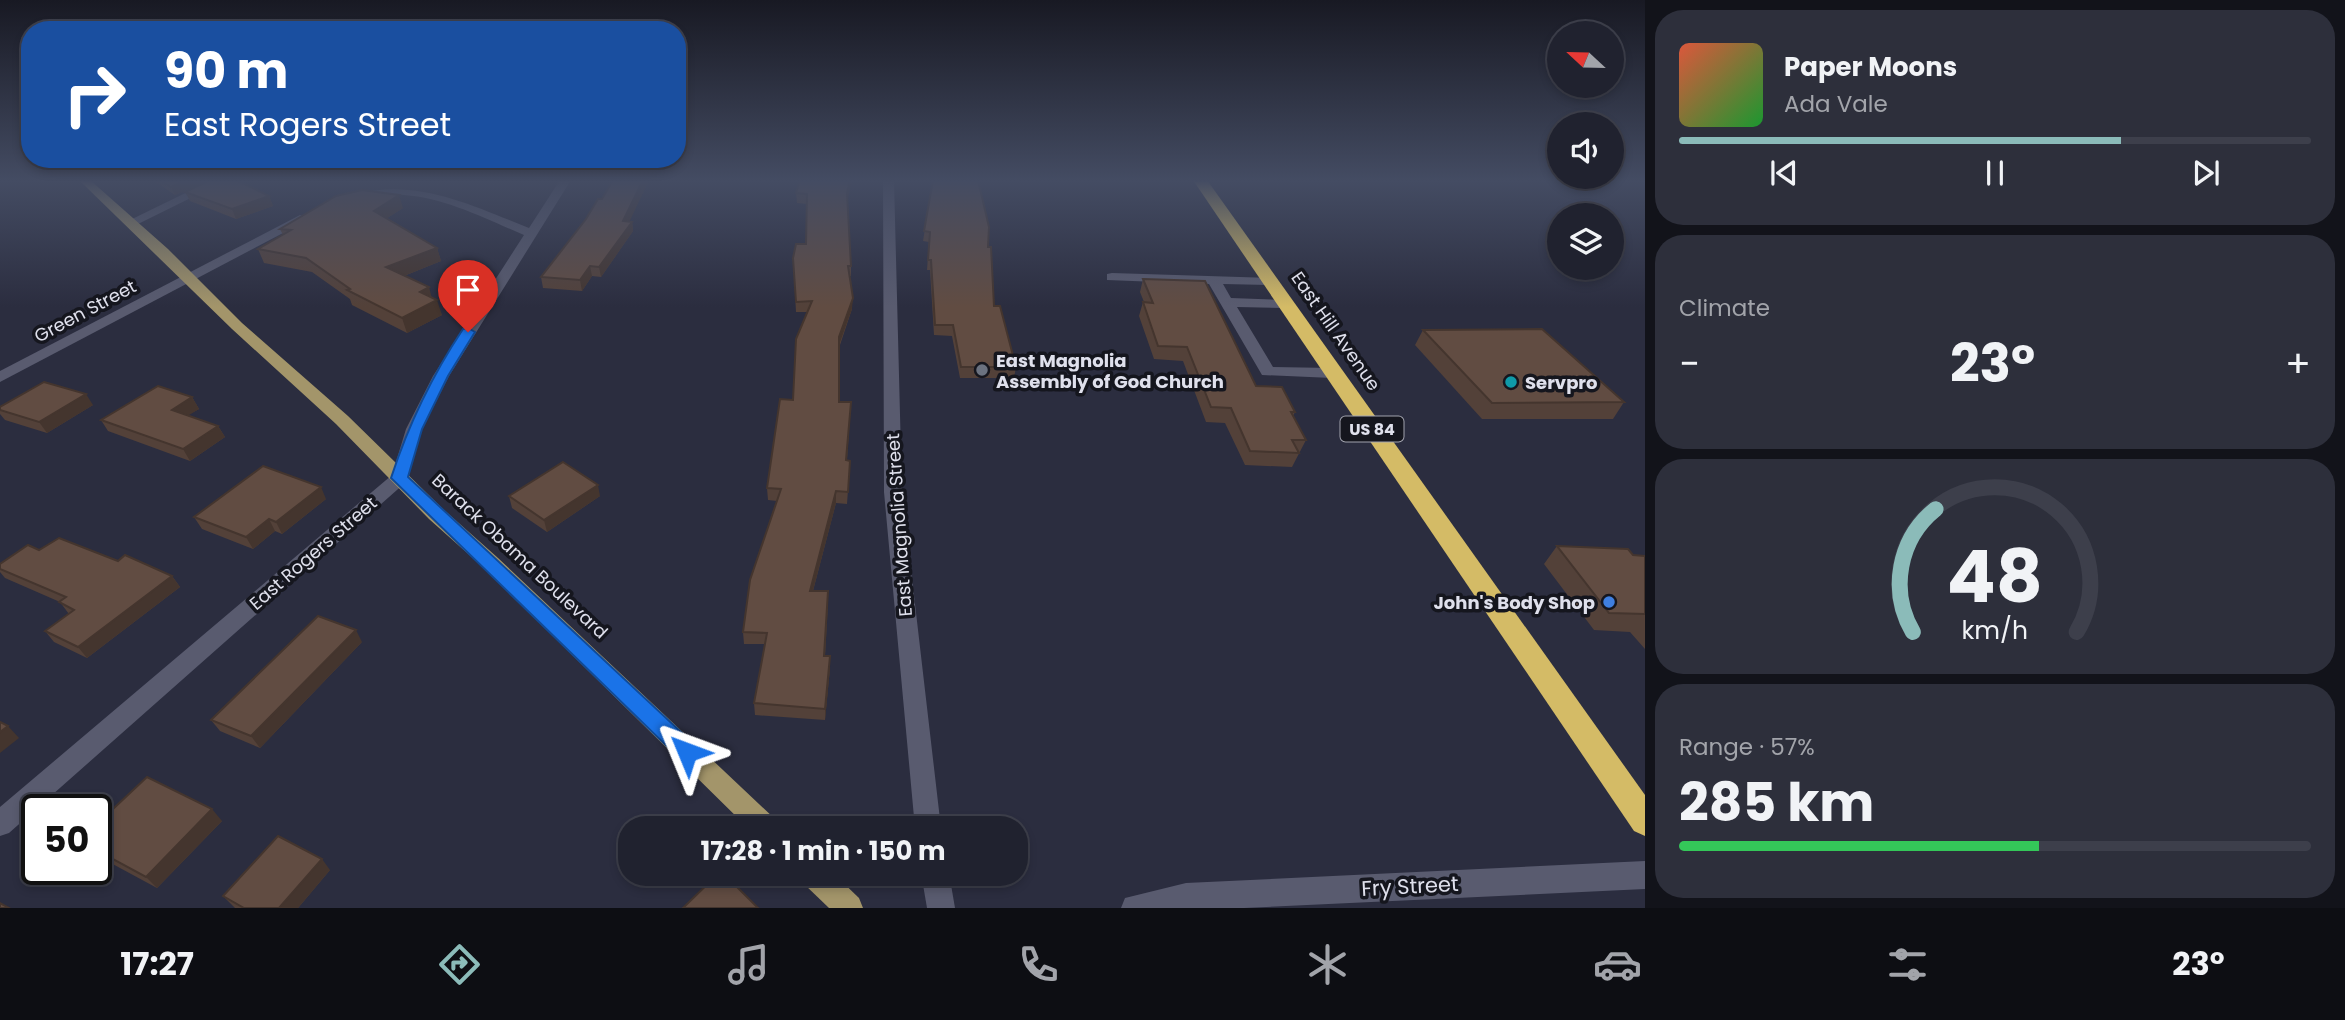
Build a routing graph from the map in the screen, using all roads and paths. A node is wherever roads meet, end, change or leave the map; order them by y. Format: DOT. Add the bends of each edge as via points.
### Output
graph roads {
  1 [pos="132,222"];
  2 [pos="294,222"];
  3 [pos="503,222"];
  4 [pos="538,222"];
  5 [pos="889,222"];
  6 [pos="1229,222"];
  7 [pos="531,233"];
  8 [pos="1112,277"];
  9 [pos="188,279"];
  10 [pos="1214,280"];
  11 [pos="1269,281"];
  12 [pos="1227,302"];
  13 [pos="1284,304"];
  14 [pos="1332,373"];
  15 [pos="0,377"];
  16 [pos="400,478"];
  17 [pos="753,816"];
  18 [pos="927,816"];
  19 [pos="1645,821"];
  20 [pos="0,824"];
  21 [pos="1645,875"];
  22 [pos="826,886"];
  23 [pos="937,886"];
  24 [pos="849,908"];
  25 [pos="941,908"];
  26 [pos="1135,908"];
  1 -- 9 [label="main road, Barack Obama Boulevard"];
  2 -- 9 [label="street, Green Street"];
  3 -- 7 [label="street"];
  4 -- 7 [label="street"];
  5 -- 18 [label="street, East Magnolia Street" via="893,492"];
  6 -- 11 [label="highway, East Hill Avenue / US 84"];
  7 -- 16 [label="street" via="441,376 414,429"];
  8 -- 10 [label="street"];
  9 -- 15 [label="street, Green Street"];
  9 -- 16 [label="main road, Barack Obama Boulevard"];
  10 -- 11 [label="street"];
  10 -- 12 [label="street"];
  11 -- 13 [label="highway, East Hill Avenue / US 84"];
  12 -- 13 [label="street"];
  12 -- 14 [label="street" via="1268,372"];
  13 -- 14 [label="highway, East Hill Avenue / US 84"];
  14 -- 19 [label="highway, East Hill Avenue / US 84"];
  16 -- 17 [label="main road, Barack Obama Boulevard"];
  16 -- 20 [label="street, East Rogers Street"];
  21 -- 26 [label="street, Fry Street" via="1186,897"];
  22 -- 24 [label="main road"];
  23 -- 25 [label="street"];
}
